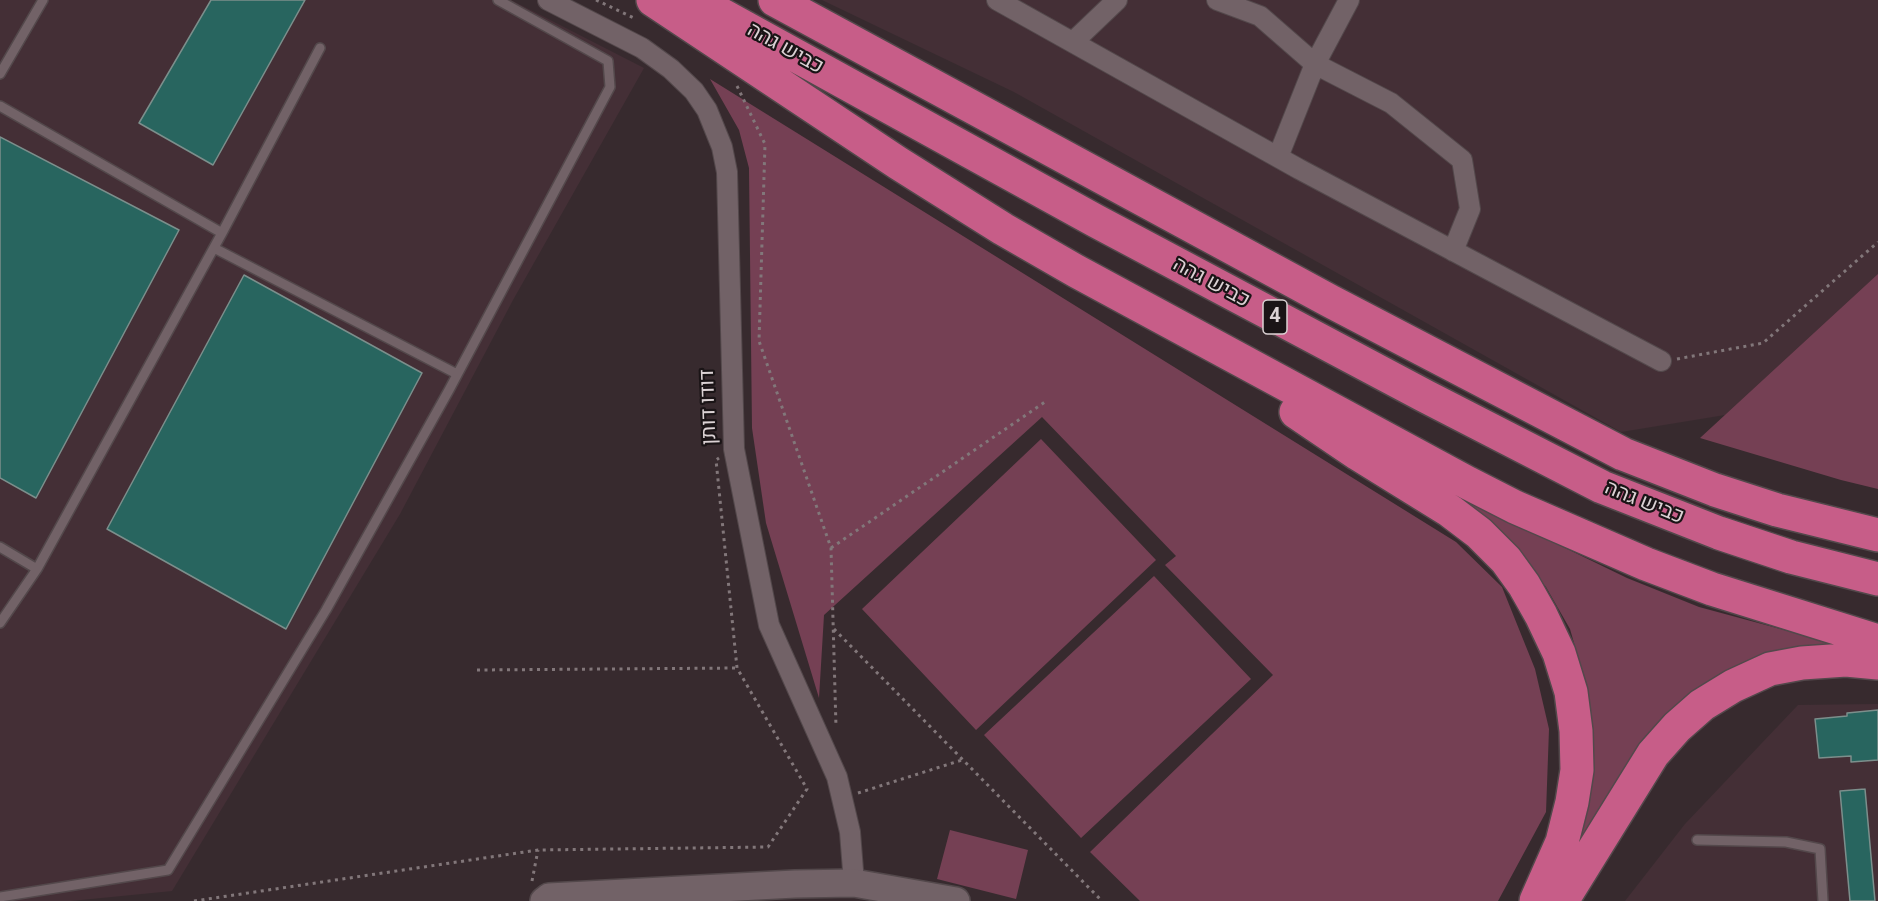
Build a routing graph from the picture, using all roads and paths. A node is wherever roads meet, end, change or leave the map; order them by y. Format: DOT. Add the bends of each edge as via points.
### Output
graph roads {
  1 [pos="43,0"];
  2 [pos="498,0"];
  3 [pos="548,0"];
  4 [pos="596,0"];
  5 [pos="695,0"];
  6 [pos="775,0"];
  7 [pos="997,0"];
  8 [pos="1117,0"];
  9 [pos="1217,0"];
  10 [pos="1349,0"];
  11 [pos="649,12"];
  12 [pos="1073,42"];
  13 [pos="320,48"];
  14 [pos="1315,64"];
  15 [pos="0,75"];
  16 [pos="735,83"];
  17 [pos="0,106"];
  18 [pos="1278,157"];
  19 [pos="222,234"];
  20 [pos="1878,242"];
  21 [pos="214,248"];
  22 [pos="1453,251"];
  23 [pos="1076,271"];
  24 [pos="1661,361"];
  25 [pos="457,374"];
  26 [pos="1045,402"];
  27 [pos="734,448"];
  28 [pos="1872,533"];
  29 [pos="0,547"];
  30 [pos="831,548"];
  31 [pos="37,569"];
  32 [pos="1878,579"];
  33 [pos="0,623"];
  34 [pos="833,628"];
  35 [pos="1878,641"];
  36 [pos="1878,663"];
  37 [pos="736,668"];
  38 [pos="477,670"];
  39 [pos="836,732"];
  40 [pos="962,760"];
  41 [pos="842,797"];
  42 [pos="1696,840"];
  43 [pos="538,850"];
  44 [pos="854,883"];
  45 [pos="538,896"];
  46 [pos="0,897"];
  47 [pos="194,901"];
  48 [pos="956,901"];
  49 [pos="1102,901"];
  50 [pos="1536,901"];
  51 [pos="1562,901"];
  52 [pos="1823,901"];
  1 -- 15 [label="lane"];
  2 -- 25 [label="lane" via="608,61 610,87"];
  3 -- 27 [label="street, דודו דותן" via="642,48 671,69 707,110 727,172"];
  4 -- 11 [label="path"];
  5 -- 32 [label="highway, כביש גהה / 4" via="1127,238 1602,487 1739,540"];
  6 -- 28 [label="highway, כביש גהה / 4" via="1329,301 1623,454 1777,510"];
  7 -- 12 [label="street"];
  8 -- 12 [label="street"];
  9 -- 14 [label="street" via="1260,16"];
  10 -- 14 [label="street"];
  11 -- 23 [label="highway"];
  12 -- 18 [label="street"];
  13 -- 19 [label="lane"];
  14 -- 18 [label="street"];
  14 -- 22 [label="street" via="1391,103 1462,160 1470,209"];
  16 -- 30 [label="path" via="765,144 759,340"];
  17 -- 19 [label="lane"];
  18 -- 22 [label="street"];
  19 -- 21 [label="lane"];
  20 -- 24 [label="path" via="1763,344"];
  21 -- 25 [label="lane"];
  21 -- 31 [label="lane"];
  22 -- 24 [label="street"];
  23 -- 35 [label="highway" via="1515,507 1712,589"];
  23 -- 50 [label="highway" via="1450,511 1506,560 1524,585 1559,653 1571,692 1576,731 1577,770 1572,802 1562,842"];
  25 -- 46 [label="lane" via="326,610 168,870"];
  26 -- 30 [label="path"];
  27 -- 37 [label="path" via="716,460"];
  27 -- 41 [label="street, דודו דותן" via="769,625 837,777"];
  29 -- 31 [label="lane"];
  30 -- 34 [label="path"];
  31 -- 33 [label="lane"];
  34 -- 39 [label="path"];
  34 -- 40 [label="path"];
  36 -- 51 [label="highway" via="1846,660 1770,669 1702,705 1653,754"];
  37 -- 38 [label="path"];
  37 -- 43 [label="path" via="807,789 768,847"];
  40 -- 41 [label="path"];
  40 -- 49 [label="path"];
  41 -- 44 [label="street, דודו דותן" via="850,832"];
  42 -- 52 [label="lane" via="1786,842 1820,849"];
  43 -- 45 [label="path"];
  43 -- 47 [label="path"];
  44 -- 45 [label="street"];
  44 -- 48 [label="street"];
}
